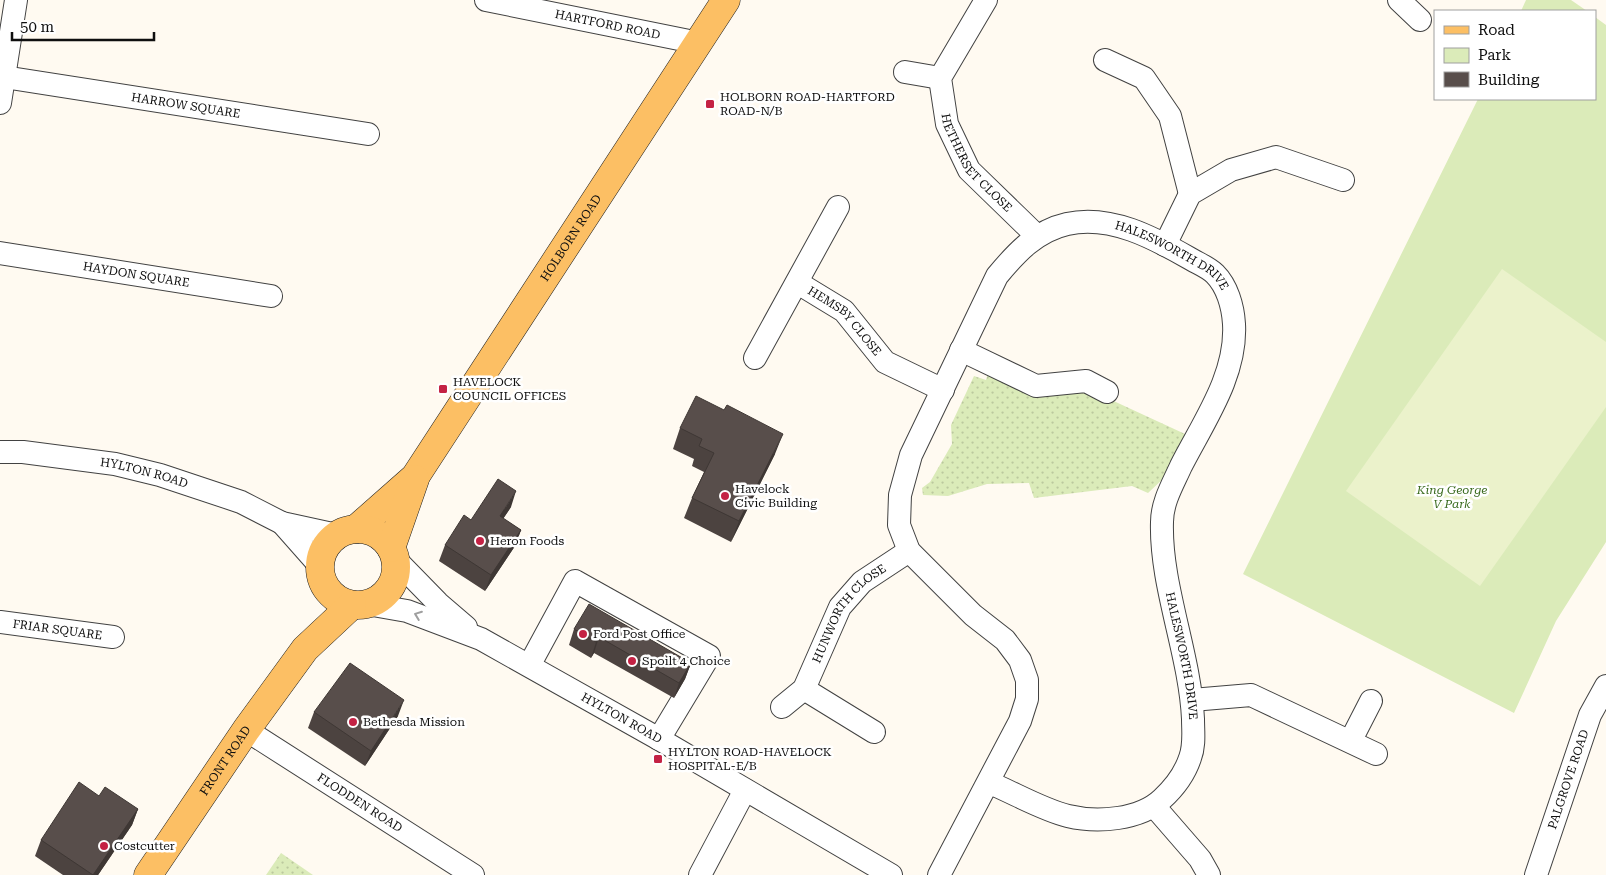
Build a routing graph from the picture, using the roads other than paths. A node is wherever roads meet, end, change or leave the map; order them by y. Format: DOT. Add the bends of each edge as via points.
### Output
graph roads {
  1 [pos="16,0"];
  2 [pos="486,0"];
  3 [pos="726,0"];
  4 [pos="986,0"];
  5 [pos="1399,0"];
  6 [pos="1420,20"];
  7 [pos="699,43"];
  8 [pos="1105,60"];
  9 [pos="905,72"];
  10 [pos="4,77"];
  11 [pos="940,78"];
  12 [pos="0,103"];
  13 [pos="368,134"];
  14 [pos="1343,180"];
  15 [pos="1190,194"];
  16 [pos="838,207"];
  17 [pos="1037,236"];
  18 [pos="1165,245"];
  19 [pos="0,253"];
  20 [pos="798,283"];
  21 [pos="271,296"];
  22 [pos="961,350"];
  23 [pos="755,358"];
  24 [pos="943,390"];
  25 [pos="1107,392"];
  26 [pos="0,452"];
  27 [pos="415,477"];
  28 [pos="282,523"];
  29 [pos="346,532"];
  30 [pos="909,551"];
  31 [pos="393,554"];
  32 [pos="322,576"];
  33 [pos="359,605"];
  34 [pos="0,622"];
  35 [pos="113,637"];
  36 [pos="480,639"];
  37 [pos="305,649"];
  38 [pos="530,664"];
  39 [pos="1606,686"];
  40 [pos="804,689"];
  41 [pos="1192,700"];
  42 [pos="1371,701"];
  43 [pos="782,707"];
  44 [pos="246,730"];
  45 [pos="874,732"];
  46 [pos="659,739"];
  47 [pos="1351,740"];
  48 [pos="1376,754"];
  49 [pos="990,783"];
  50 [pos="745,790"];
  51 [pos="1154,806"];
  52 [pos="148,875"];
  53 [pos="473,875"];
  54 [pos="700,875"];
  55 [pos="891,875"];
  56 [pos="939,875"];
  57 [pos="1209,875"];
  58 [pos="1536,875"];
  1 -- 10 [label="street"];
  2 -- 7 [label="street, HARTFORD ROAD"];
  3 -- 7 [label="main road, HOLBORN ROAD"];
  4 -- 11 [label="street"];
  5 -- 6 [label="street"];
  7 -- 27 [label="main road, HOLBORN ROAD"];
  8 -- 15 [label="street" via="1144,78 1170,116"];
  9 -- 11 [label="street"];
  10 -- 12 [label="street"];
  10 -- 13 [label="street, HARROW SQUARE"];
  11 -- 17 [label="street, HETHERSET CLOSE" via="947,124 969,170"];
  14 -- 15 [label="street" via="1276,157 1231,170"];
  15 -- 18 [label="street"];
  16 -- 20 [label="street, HEMSBY CLOSE"];
  17 -- 18 [label="street, HALESWORTH DRIVE" via="1068,224 1102,223 1129,229"];
  17 -- 22 [label="street, HALESWORTH DRIVE" via="997,276"];
  18 -- 41 [label="street, HALESWORTH DRIVE" via="1214,273 1230,296 1234,322 1233,356 1224,381 1168,492 1162,520 1163,551"];
  19 -- 21 [label="street, HAYDON SQUARE"];
  20 -- 23 [label="street, HEMSBY CLOSE"];
  20 -- 24 [label="street, HEMSBY CLOSE" via="844,311 885,362"];
  22 -- 24 [label="street, HALESWORTH DRIVE"];
  22 -- 25 [label="street" via="1036,386 1086,381"];
  24 -- 30 [label="street, HALESWORTH DRIVE" via="911,455 900,495 899,525"];
  26 -- 28 [label="street, HYLTON ROAD" via="115,464 160,474 241,502"];
  27 -- 29 [label="main road, HOLBORN ROAD"];
  27 -- 31 [label="main road, HOLBORN ROAD"];
  28 -- 29 [label="street, HYLTON ROAD"];
  28 -- 32 [label="street, HYLTON ROAD"];
  29 -- 31 [label="main road" via="370,531 382,538"];
  29 -- 32 [label="main road" via="328,544 322,554"];
  30 -- 40 [label="street, HUNWORTH CLOSE" via="862,582 840,607"];
  30 -- 49 [label="street, HALESWORTH DRIVE" via="973,615 1005,640 1020,660 1027,680 1027,699 1020,722"];
  31 -- 33 [label="main road" via="396,574 390,588 380,598"];
  31 -- 36 [label="street, HYLTON ROAD" via="438,603"];
  32 -- 33 [label="main road" via="336,598"];
  32 -- 37 [label="main road, FRONT ROAD"];
  36 -- 33 [label="street, HYLTON ROAD, one-way" via="407,611"];
  33 -- 37 [label="main road, FRONT ROAD"];
  34 -- 35 [label="street, FRIAR SQUARE"];
  36 -- 38 [label="street, HYLTON ROAD"];
  37 -- 44 [label="main road, FRONT ROAD"];
  38 -- 46 [label="street, HYLTON ROAD"];
  38 -- 46 [label="street" via="575,581 709,656"];
  39 -- 58 [label="street, PALGROVE ROAD" via="1587,724"];
  40 -- 43 [label="street, HUNWORTH CLOSE"];
  40 -- 45 [label="street"];
  41 -- 47 [label="street" via="1251,695"];
  41 -- 51 [label="street, HALESWORTH DRIVE" via="1194,743 1190,759 1173,788"];
  42 -- 47 [label="street"];
  44 -- 52 [label="main road, FRONT ROAD"];
  44 -- 53 [label="street, FLODDEN ROAD"];
  46 -- 50 [label="street, HYLTON ROAD"];
  47 -- 48 [label="street"];
  49 -- 51 [label="street, HALESWORTH DRIVE" via="1067,816 1095,819 1124,817"];
  49 -- 56 [label="street, HALESWORTH DRIVE"];
  50 -- 54 [label="street"];
  50 -- 55 [label="street, HYLTON ROAD"];
  51 -- 57 [label="street" via="1200,859"];
}
